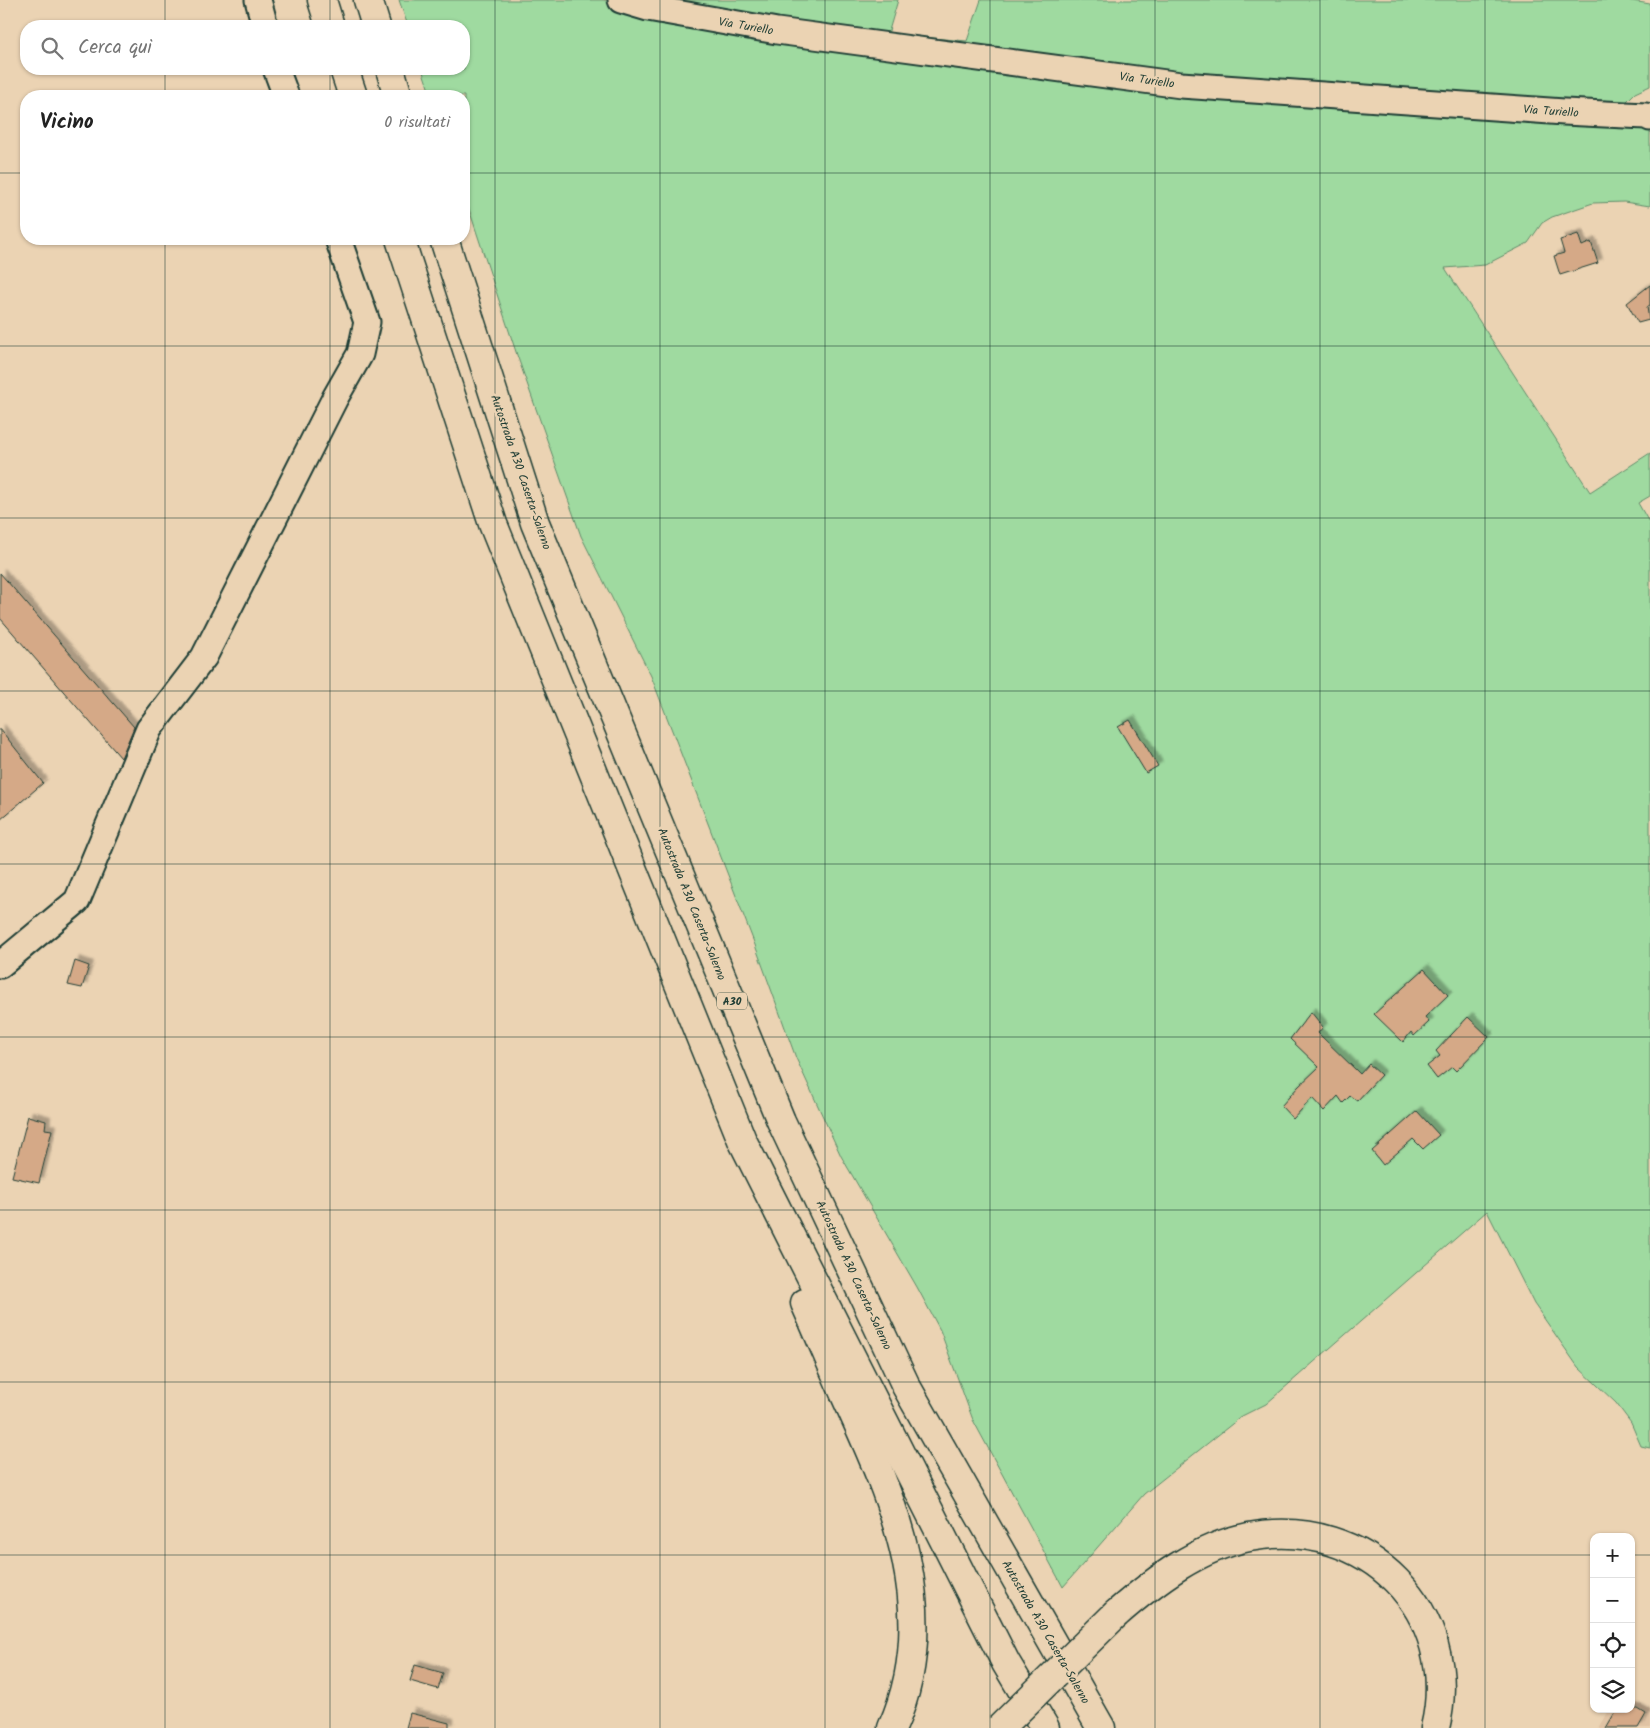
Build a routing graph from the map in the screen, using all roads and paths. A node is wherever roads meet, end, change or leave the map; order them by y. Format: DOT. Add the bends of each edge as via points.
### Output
graph roads {
  1 [pos="258,0"];
  2 [pos="322,0"];
  3 [pos="368,0"];
  4 [pos="621,0"];
  5 [pos="651,4"];
  6 [pos="263,20"];
  7 [pos="328,20"];
  8 [pos="374,20"];
  9 [pos="278,75"];
  10 [pos="346,75"];
  11 [pos="392,75"];
  12 [pos="284,90"];
  13 [pos="351,90"];
  14 [pos="396,90"];
  15 [pos="1650,118"];
  16 [pos="340,245"];
  17 [pos="402,245"];
  18 [pos="446,245"];
  19 [pos="0,965"];
  20 [pos="780,1216"];
  21 [pos="906,1386"];
  22 [pos="1120,1621"];
  23 [pos="892,1728"];
  24 [pos="1000,1728"];
  25 [pos="1023,1728"];
  26 [pos="1045,1728"];
  27 [pos="1100,1728"];
  28 [pos="1116,1728"];
  29 [pos="1419,1728"];
  30 [pos="1435,1728"];
  1 -- 6 [label="street"];
  2 -- 7 [label="highway"];
  3 -- 8 [label="highway"];
  4 -- 5 [label="street, Via Turiello"];
  5 -- 15 [label="street, Via Turiello" via="777,31 1181,85"];
  9 -- 12 [label="street"];
  10 -- 13 [label="highway"];
  11 -- 14 [label="highway"];
  16 -- 19 [label="street" via="367,322 360,354 204,657 149,729 77,901"];
  17 -- 20 [label="highway" via="493,524 742,1140"];
  18 -- 21 [label="highway, Autostrada A30 Caserta-Salerno / A30" via="535,523 781,1121"];
  20 -- 23 [label="highway" via="801,1293 872,1453 906,1552 913,1639 900,1709"];
  20 -- 26 [label="highway" via="1006,1663"];
  21 -- 27 [label="highway, Autostrada A30 Caserta-Salerno / A30"];
  21 -- 28 [label="highway" via="967,1471"];
  22 -- 24 [label="highway, bridge"];
  22 -- 25 [label="highway"];
  22 -- 29 [label="highway" via="1200,1573 1226,1562 1277,1550 1323,1556 1360,1573 1384,1591 1399,1608 1412,1631 1420,1654 1424,1682 1424,1708"];
  22 -- 30 [label="highway" via="1164,1574 1222,1545 1276,1534 1305,1535 1330,1541 1379,1564 1417,1608 1438,1656 1440,1709"];
}
